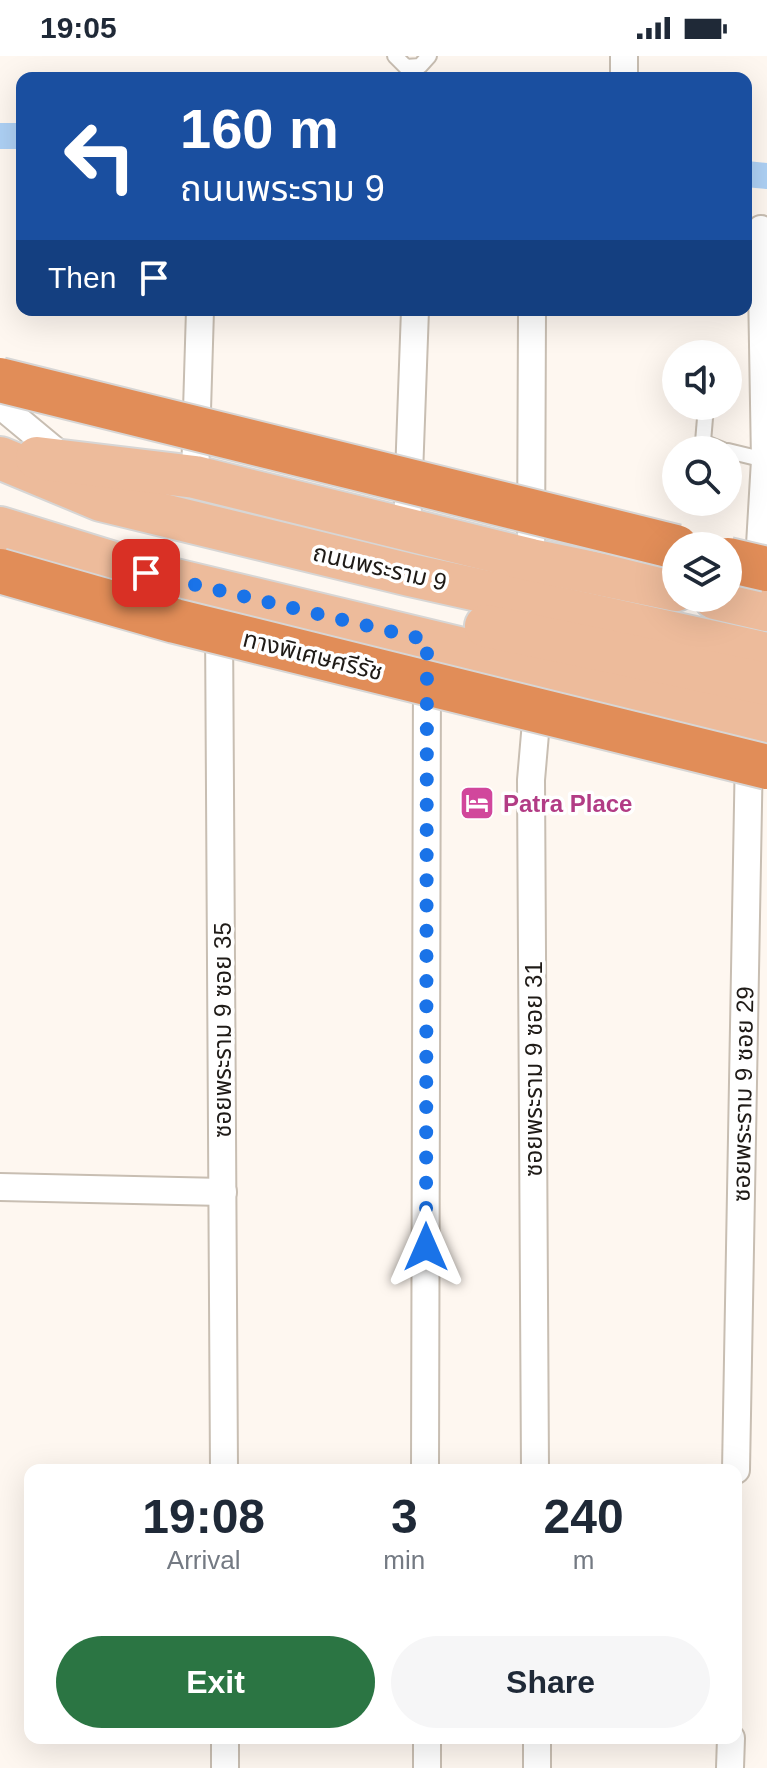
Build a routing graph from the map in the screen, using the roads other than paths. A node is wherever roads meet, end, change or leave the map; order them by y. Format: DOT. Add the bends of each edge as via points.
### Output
graph roads {
  1 [pos="395,56"];
  2 [pos="429,56"];
  3 [pos="761,229"];
  4 [pos="200,316"];
  5 [pos="415,316"];
  6 [pos="532,316"];
  7 [pos="0,380"];
  8 [pos="0,405"];
  9 [pos="742,455"];
  10 [pos="0,456"];
  11 [pos="765,460"];
  12 [pos="69,462"];
  13 [pos="195,477"];
  14 [pos="0,520"];
  15 [pos="0,528"];
  16 [pos="407,530"];
  17 [pos="662,544"];
  18 [pos="531,560"];
  19 [pos="0,571"];
  20 [pos="742,574"];
  21 [pos="662,587"];
  22 [pos="219,590"];
  23 [pos="764,595"];
  24 [pos="742,596"];
  25 [pos="414,608"];
  26 [pos="767,654"];
  27 [pos="541,668"];
  28 [pos="761,708"];
  29 [pos="767,767"];
  30 [pos="0,1187"];
  31 [pos="223,1192"];
  32 [pos="224,1464"];
  33 [pos="425,1464"];
  34 [pos="535,1464"];
  35 [pos="736,1464"];
  36 [pos="225,1744"];
  37 [pos="427,1744"];
  38 [pos="537,1744"];
  39 [pos="225,1768"];
  40 [pos="427,1768"];
  41 [pos="537,1768"];
  1 -- 2 [label="lane" via="406,67 420,66"];
  3 -- 11 [label="street"];
  4 -- 13 [label="street"];
  5 -- 16 [label="street"];
  6 -- 18 [label="street"];
  7 -- 17 [label="highway, bridge"];
  8 -- 12 [label="street"];
  9 -- 11 [label="lane"];
  10 -- 12 [label="main road, ถนนพระราม 9"];
  10 -- 25 [label="main road, ถนนพระราม 9" via="101,500"];
  11 -- 23 [label="street"];
  12 -- 13 [label="main road, ถนนพระราม 9"];
  13 -- 16 [label="main road, ถนนพระราม 9"];
  14 -- 25 [label="main road, ถนนพระราม 9" via="175,553"];
  15 -- 22 [label="main road, ถนนพระราม 9"];
  16 -- 18 [label="main road, ถนนพระราม 9"];
  18 -- 21 [label="main road, ถนนพระราม 9"];
  19 -- 29 [label="highway, ทางพิเศษศรีรัช, bridge" via="175,621"];
  20 -- 23 [label="highway, bridge"];
  22 -- 25 [label="main road, ถนนพระราม 9"];
  22 -- 31 [label="street, ซอยพระราม 9 ซอย 35"];
  23 -- 24 [label="main road"];
  25 -- 26 [label="main road, ถนนพระราม 9"];
  25 -- 27 [label="main road, ถนนพระราม 9"];
  25 -- 28 [label="main road, ถนนพระราม 9"];
  25 -- 33 [label="street"];
  27 -- 28 [label="main road, ถนนพระราม 9"];
  27 -- 34 [label="street, ซอยพระราม 9 ซอย 31" via="531,780"];
  28 -- 35 [label="street, ซอยพระราม 9 ซอย 29"];
  30 -- 31 [label="street"];
  31 -- 32 [label="street, ซอยพระราม 9 ซอย 35"];
  36 -- 39 [label="street"];
  37 -- 40 [label="street"];
  38 -- 41 [label="street"];
}
